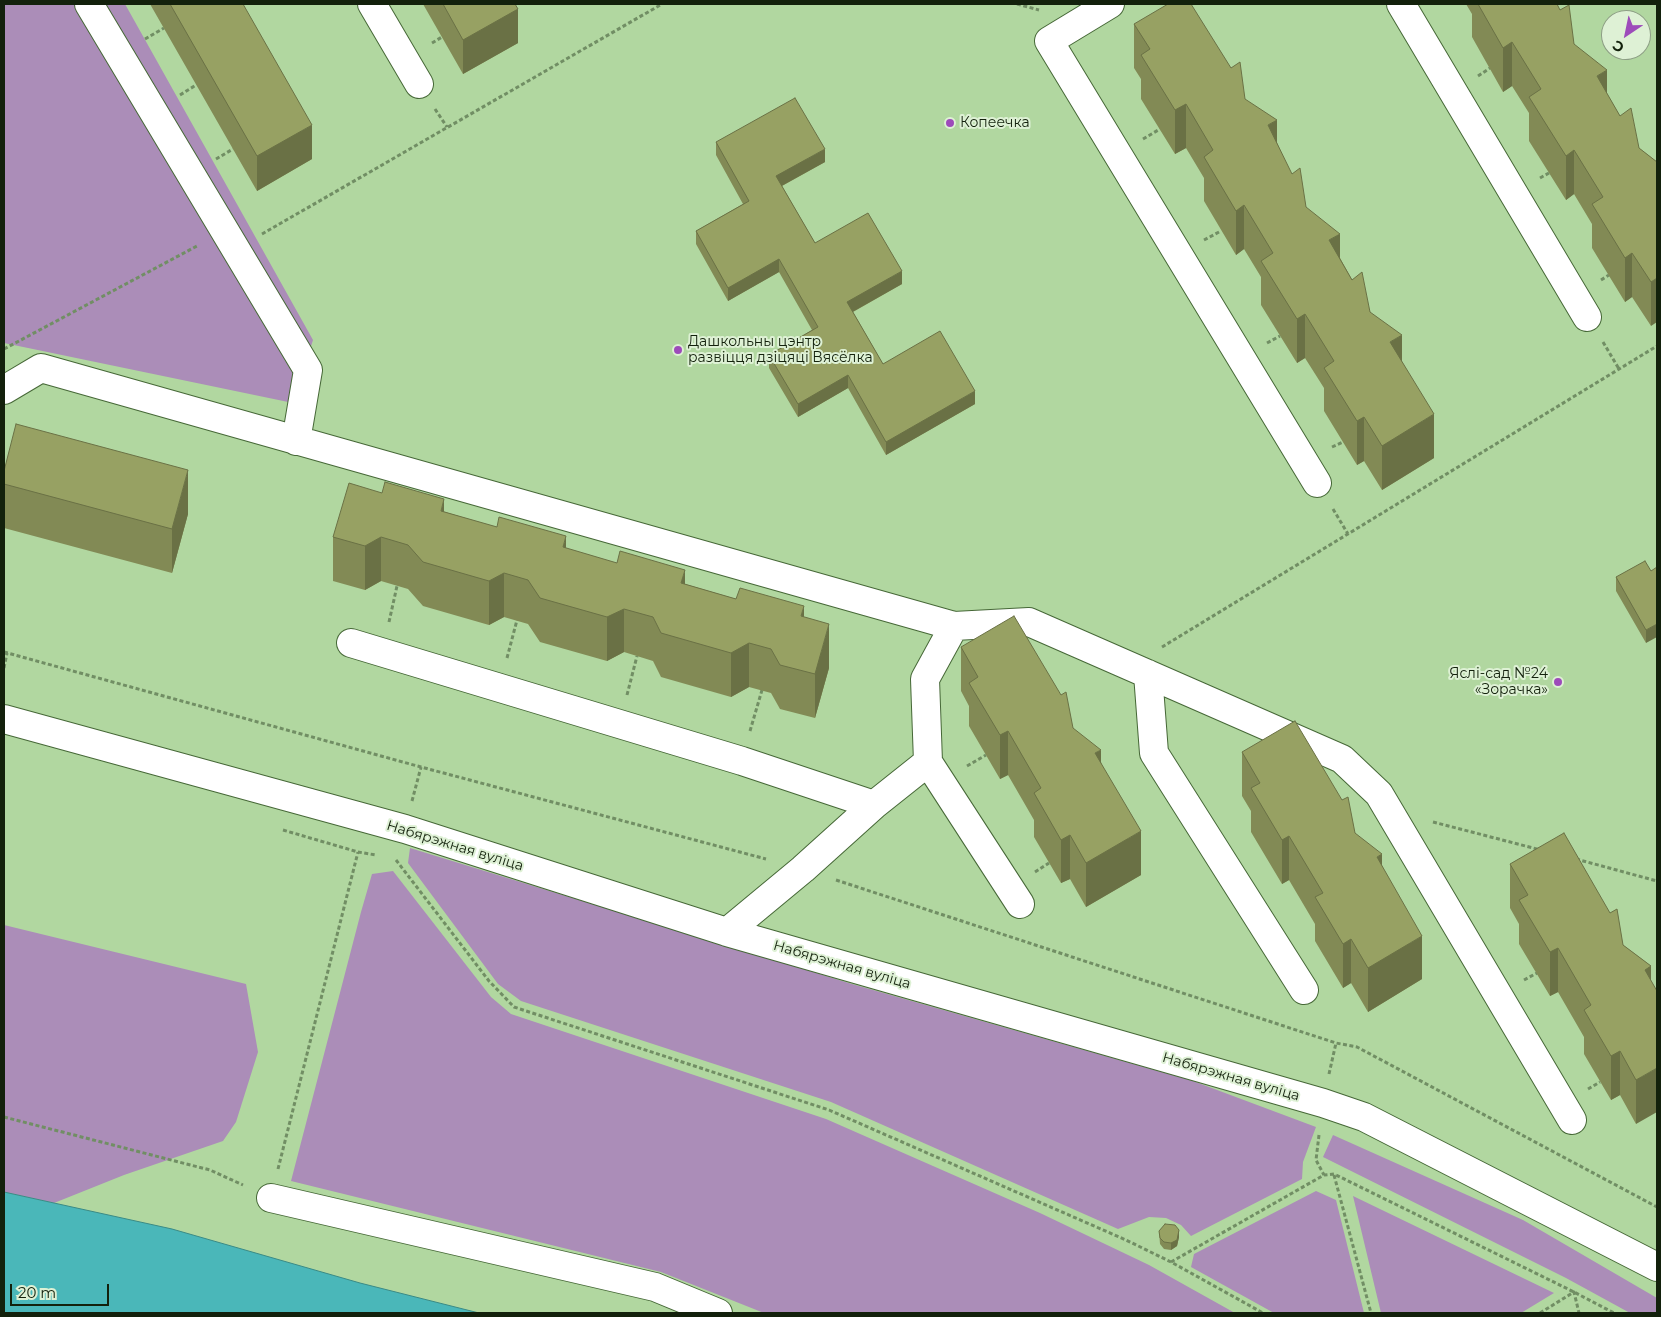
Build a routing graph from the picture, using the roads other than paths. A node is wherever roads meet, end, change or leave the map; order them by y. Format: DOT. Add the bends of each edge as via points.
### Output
graph roads {
  1 [pos="89,4"];
  2 [pos="372,4"];
  3 [pos="1110,4"];
  4 [pos="1401,4"];
  5 [pos="419,84"];
  6 [pos="1587,317"];
  7 [pos="4,390"];
  8 [pos="296,441"];
  9 [pos="1317,483"];
  10 [pos="954,626"];
  11 [pos="351,643"];
  12 [pos="1139,670"];
  13 [pos="4,719"];
  14 [pos="928,762"];
  15 [pos="874,805"];
  16 [pos="1020,904"];
  17 [pos="727,932"];
  18 [pos="1304,990"];
  19 [pos="1572,1120"];
  20 [pos="271,1198"];
  21 [pos="1657,1265"];
  22 [pos="718,1313"];
  1 -- 8 [label="street" via="308,370"];
  2 -- 5 [label="street"];
  3 -- 9 [label="street" via="1049,41"];
  4 -- 6 [label="street"];
  7 -- 8 [label="street" via="41,368"];
  8 -- 10 [label="street"];
  10 -- 12 [label="street" via="1029,622"];
  10 -- 14 [label="street" via="924,679"];
  11 -- 15 [label="street" via="742,761"];
  12 -- 18 [label="street" via="1154,753"];
  12 -- 19 [label="street" via="1342,759 1379,794"];
  13 -- 17 [label="street, Набярэжная вуліца" via="405,829"];
  14 -- 15 [label="street"];
  14 -- 16 [label="street"];
  15 -- 17 [label="street"];
  17 -- 21 [label="street, Набярэжная вуліца" via="1364,1117"];
  20 -- 22 [label="street" via="655,1287"];
}
